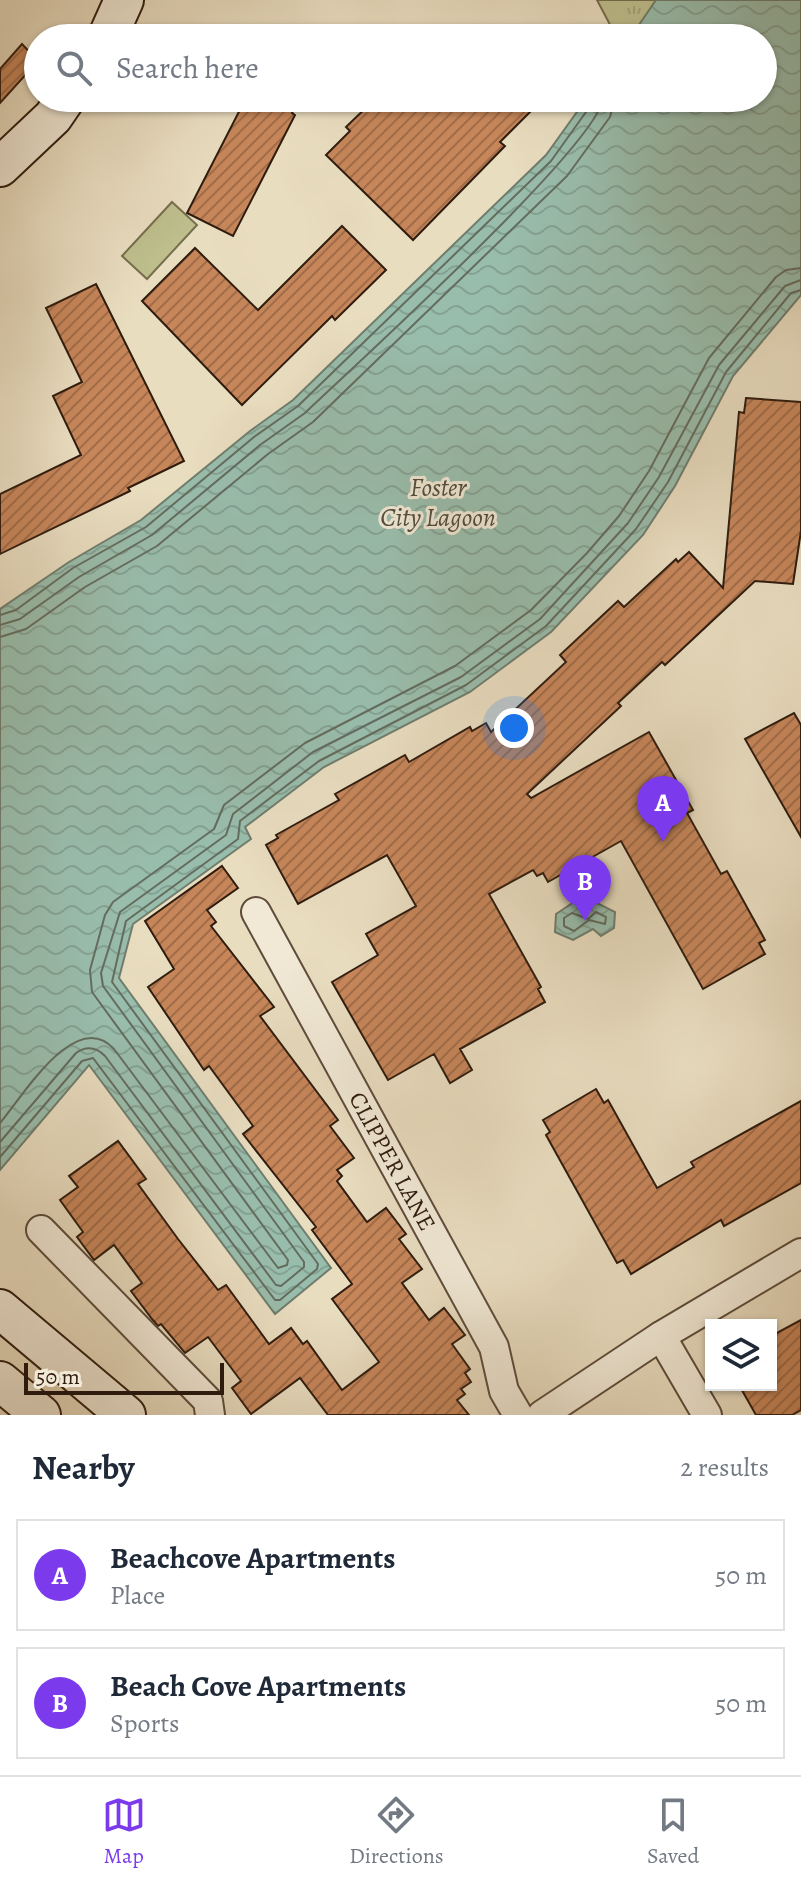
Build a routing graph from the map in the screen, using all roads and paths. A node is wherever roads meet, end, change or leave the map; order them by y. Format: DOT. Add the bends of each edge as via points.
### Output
graph roads {
  1 [pos="124,0"];
  2 [pos="113,24"];
  3 [pos="56,112"];
  4 [pos="0,167"];
  5 [pos="256,912"];
  6 [pos="41,1230"];
  7 [pos="801,1253"];
  8 [pos="10,1317"];
  9 [pos="661,1336"];
  10 [pos="0,1381"];
  11 [pos="41,1415"];
  12 [pos="126,1415"];
  13 [pos="210,1415"];
  14 [pos="518,1415"];
  15 [pos="542,1415"];
  16 [pos="707,1415"];
  1 -- 2 [label="main road"];
  3 -- 4 [label="main road"];
  5 -- 14 [label="street, CLIPPER LANE" via="494,1347 504,1391"];
  6 -- 13 [label="street" via="208,1401"];
  7 -- 9 [label="street"];
  8 -- 12 [label="main road"];
  9 -- 15 [label="street"];
  9 -- 16 [label="street"];
  10 -- 11 [label="main road"];
}
